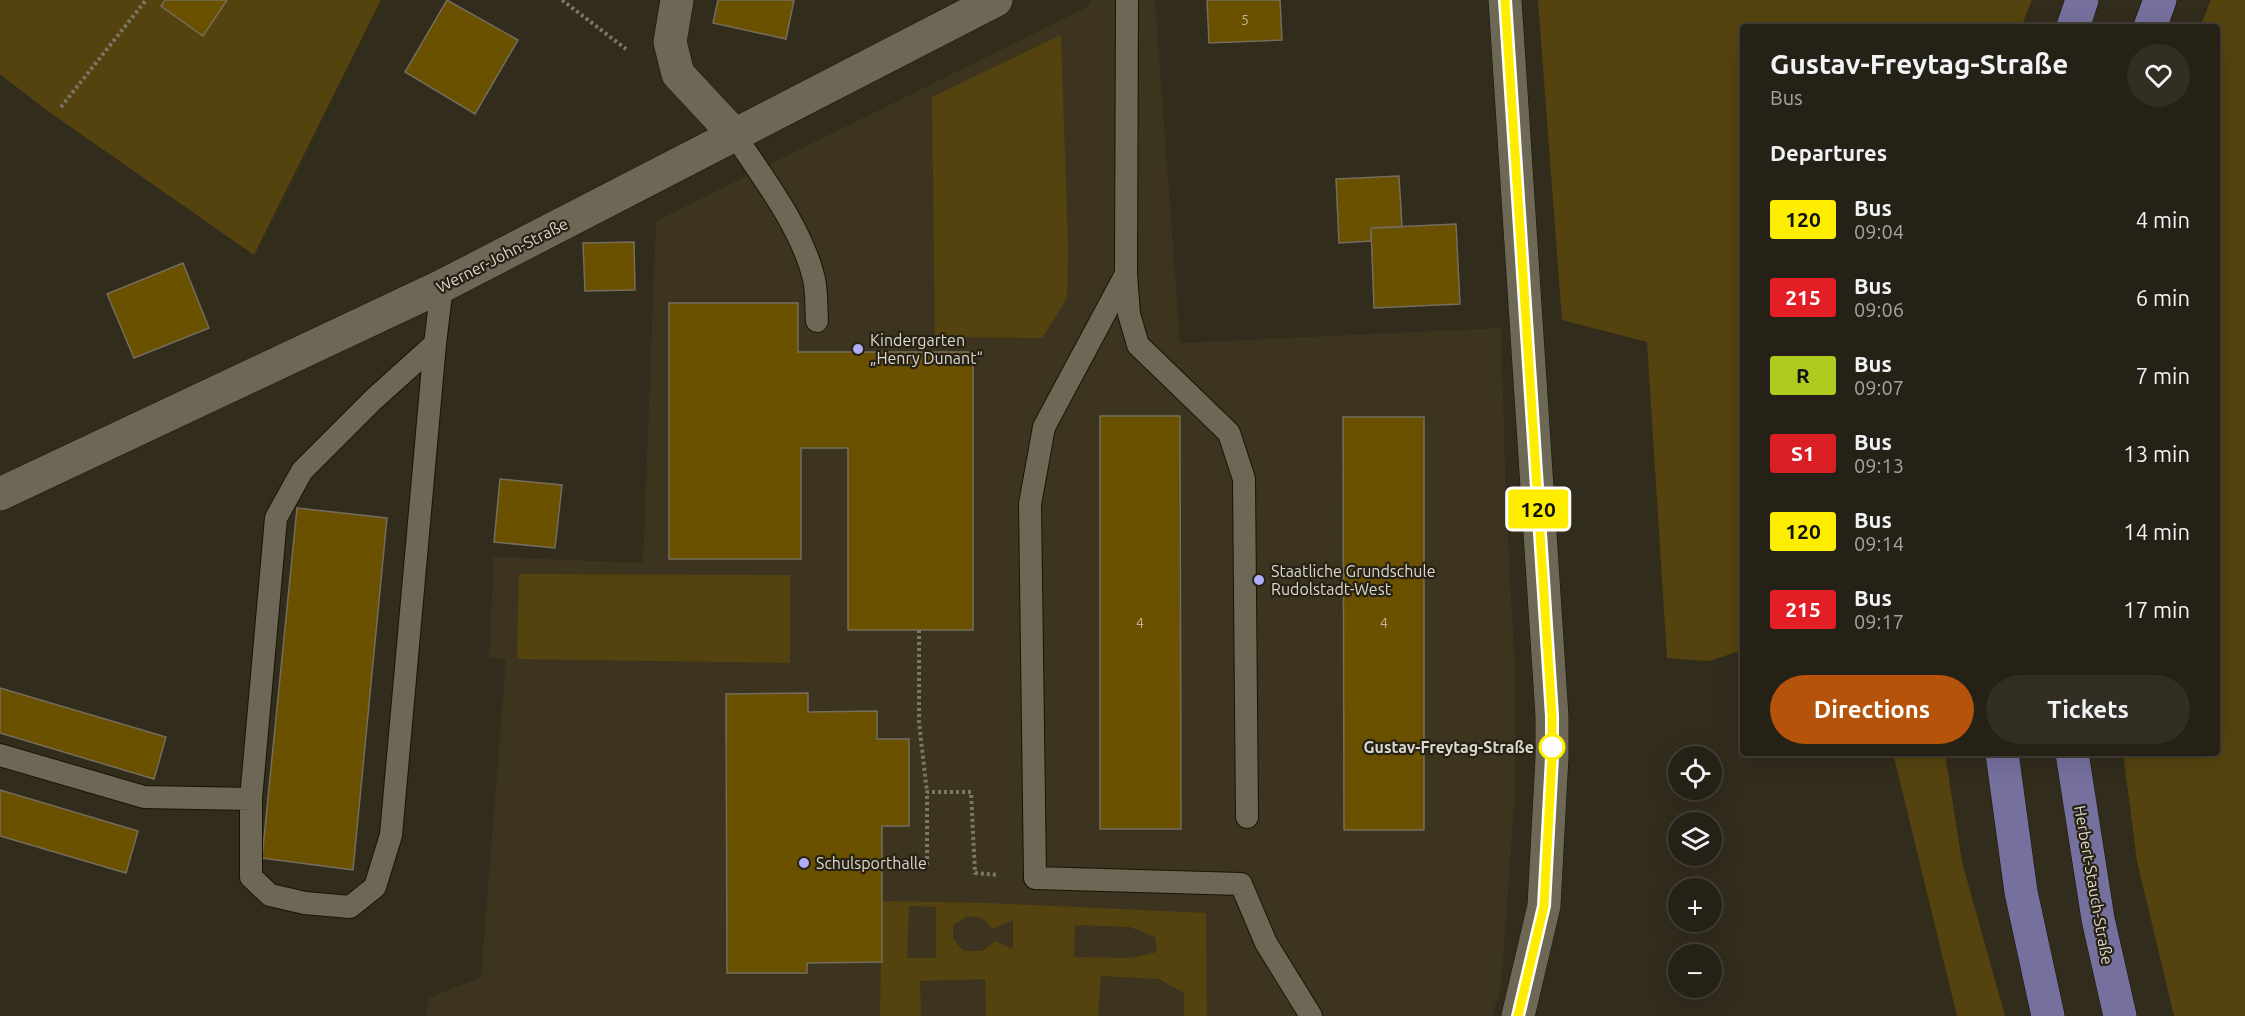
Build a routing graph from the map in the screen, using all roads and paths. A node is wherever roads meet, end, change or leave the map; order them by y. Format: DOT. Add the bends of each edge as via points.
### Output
graph roads {
  1 [pos="146,0"];
  2 [pos="562,0"];
  3 [pos="677,0"];
  4 [pos="996,0"];
  5 [pos="1127,0"];
  6 [pos="1505,0"];
  7 [pos="2082,0"];
  8 [pos="2160,0"];
  9 [pos="2074,24"];
  10 [pos="2151,24"];
  11 [pos="678,74"];
  12 [pos="61,107"];
  13 [pos="734,134"];
  14 [pos="1126,274"];
  15 [pos="442,286"];
  16 [pos="817,321"];
  17 [pos="435,344"];
  18 [pos="0,494"];
  19 [pos="919,630"];
  20 [pos="0,755"];
  21 [pos="2002,756"];
  22 [pos="2072,756"];
  23 [pos="927,792"];
  24 [pos="251,799"];
  25 [pos="1247,817"];
  26 [pos="927,865"];
  27 [pos="1035,878"];
  28 [pos="1311,1016"];
  29 [pos="1518,1016"];
  30 [pos="2048,1016"];
  31 [pos="2120,1016"];
  1 -- 12 [label="path"];
  2 -- 11 [label="path" via="634,56"];
  3 -- 11 [label="street" via="670,42"];
  4 -- 13 [label="street, Werner-John-Straße"];
  5 -- 14 [label="lane"];
  6 -- 29 [label="street" via="1552,716 1544,906"];
  7 -- 9 [label="main road"];
  8 -- 10 [label="main road"];
  11 -- 13 [label="street"];
  13 -- 15 [label="street, Werner-John-Straße"];
  13 -- 16 [label="lane" via="797,234 814,280"];
  14 -- 25 [label="lane" via="1129,314 1138,345 1229,433 1244,479"];
  14 -- 27 [label="lane" via="1044,427 1029,504"];
  15 -- 17 [label="lane"];
  15 -- 18 [label="street, Werner-John-Straße"];
  17 -- 24 [label="lane" via="302,471 276,518"];
  17 -- 24 [label="lane" via="391,835 375,887 350,907 270,895 251,877"];
  19 -- 23 [label="path" via="919,722"];
  20 -- 24 [label="lane" via="144,797"];
  21 -- 30 [label="main road" via="2021,892"];
  22 -- 31 [label="main road, Herbert-Stauch-Straße" via="2098,919"];
  23 -- 26 [label="path"];
  23 -- 27 [label="path" via="971,792 975,873"];
  27 -- 28 [label="lane" via="1241,884 1266,943"];
}
